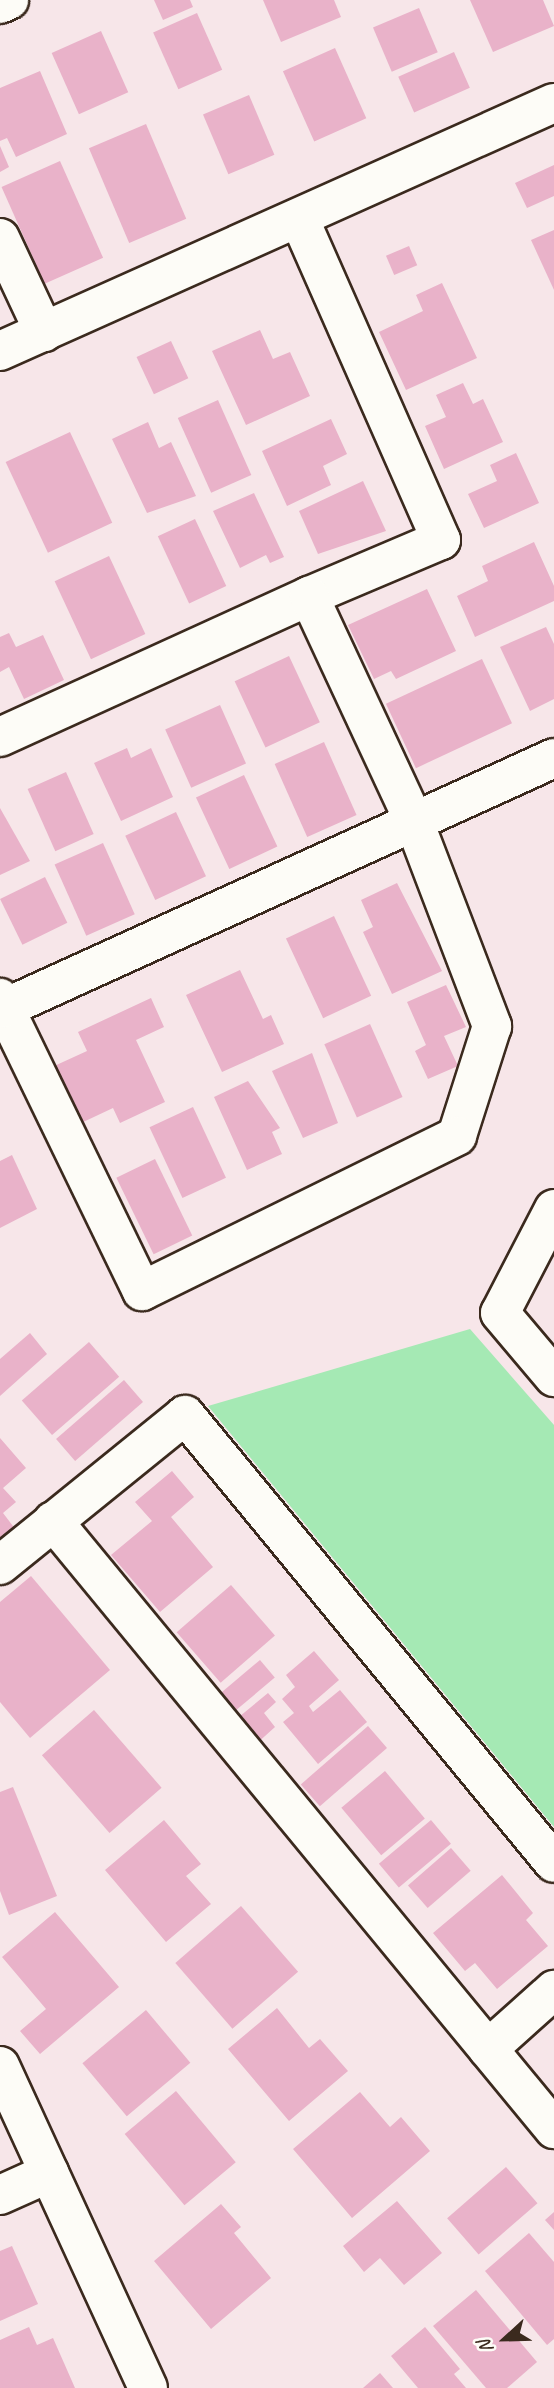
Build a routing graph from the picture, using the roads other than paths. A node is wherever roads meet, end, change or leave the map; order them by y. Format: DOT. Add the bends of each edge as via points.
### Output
graph roads {
  1 [pos="9,0"];
  2 [pos="0,4"];
  3 [pos="554,103"];
  4 [pos="299,218"];
  5 [pos="0,238"];
  6 [pos="44,332"];
  7 [pos="0,351"];
  8 [pos="309,596"];
  9 [pos="0,737"];
  10 [pos="554,758"];
  11 [pos="413,819"];
  12 [pos="2,1003"];
  13 [pos="554,1209"];
  14 [pos="554,1377"];
  15 [pos="53,1521"];
  16 [pos="0,1564"];
  17 [pos="554,1863"];
  18 [pos="554,1990"];
  19 [pos="488,2049"];
  20 [pos="0,2066"];
  21 [pos="554,2129"];
  22 [pos="49,2173"];
  23 [pos="0,2195"];
  24 [pos="148,2388"];
  1 -- 2 [label="street"];
  3 -- 4 [label="street"];
  4 -- 6 [label="street"];
  4 -- 8 [label="street" via="441,540"];
  5 -- 6 [label="street"];
  6 -- 7 [label="street"];
  8 -- 9 [label="street"];
  8 -- 11 [label="street"];
  10 -- 11 [label="street"];
  11 -- 12 [label="street"];
  11 -- 12 [label="street" via="492,1026 457,1136 142,1291"];
  13 -- 14 [label="street" via="500,1313"];
  15 -- 16 [label="street"];
  15 -- 17 [label="street" via="185,1415"];
  15 -- 19 [label="street"];
  18 -- 19 [label="street"];
  19 -- 21 [label="street"];
  20 -- 22 [label="street"];
  22 -- 23 [label="street"];
  22 -- 24 [label="street"];
}
